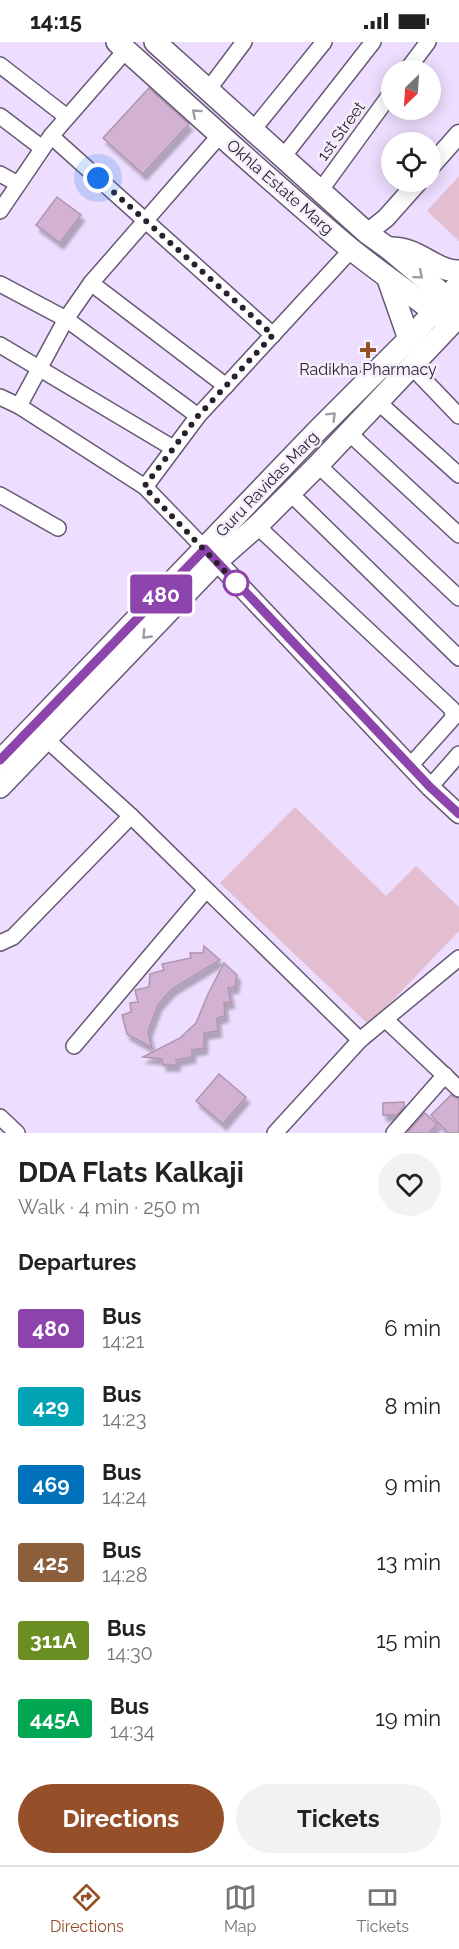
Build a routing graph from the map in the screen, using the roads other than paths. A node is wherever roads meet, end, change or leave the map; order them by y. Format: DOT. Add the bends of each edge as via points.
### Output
graph roads {
  1 [pos="155,42"];
  2 [pos="244,42"];
  3 [pos="324,42"];
  4 [pos="373,42"];
  5 [pos="428,42"];
  6 [pos="122,46"];
  7 [pos="414,60"];
  8 [pos="0,65"];
  9 [pos="208,90"];
  10 [pos="381,107"];
  11 [pos="0,116"];
  12 [pos="67,117"];
  13 [pos="252,131"];
  14 [pos="459,134"];
  15 [pos="220,135"];
  16 [pos="46,142"];
  17 [pos="441,154"];
  18 [pos="283,157"];
  19 [pos="0,174"];
  20 [pos="18,184"];
  21 [pos="320,191"];
  22 [pos="409,192"];
  23 [pos="0,211"];
  24 [pos="145,221"];
  25 [pos="367,233"];
  26 [pos="388,248"];
  27 [pos="352,249"];
  28 [pos="459,271"];
  29 [pos="388,279"];
  30 [pos="91,283"];
  31 [pos="0,284"];
  32 [pos="451,307"];
  33 [pos="66,319"];
  34 [pos="273,335"];
  35 [pos="409,339"];
  36 [pos="0,345"];
  37 [pos="412,367"];
  38 [pos="39,369"];
  39 [pos="226,386"];
  40 [pos="0,397"];
  41 [pos="378,402"];
  42 [pos="19,406"];
  43 [pos="198,416"];
  44 [pos="459,416"];
  45 [pos="349,433"];
  46 [pos="173,448"];
  47 [pos="318,465"];
  48 [pos="459,475"];
  49 [pos="144,487"];
  50 [pos="289,492"];
  51 [pos="0,495"];
  52 [pos="257,526"];
  53 [pos="58,528"];
  54 [pos="459,535"];
  55 [pos="210,556"];
  56 [pos="459,597"];
  57 [pos="459,658"];
  58 [pos="46,739"];
  59 [pos="459,754"];
  60 [pos="0,761"];
  61 [pos="410,766"];
  62 [pos="0,787"];
  63 [pos="430,787"];
  64 [pos="459,814"];
  65 [pos="131,816"];
  66 [pos="206,890"];
  67 [pos="0,943"];
  68 [pos="459,958"];
  69 [pos="386,1020"];
  70 [pos="360,1040"];
  71 [pos="74,1046"];
  72 [pos="445,1075"];
  73 [pos="459,1089"];
  74 [pos="0,1117"];
  75 [pos="17,1133"];
  76 [pos="275,1133"];
  77 [pos="394,1133"];
  1 -- 9 [label="main road, Okhla Estate Marg"];
  2 -- 9 [label="street"];
  3 -- 13 [label="street"];
  4 -- 18 [label="street"];
  5 -- 7 [label="street"];
  6 -- 12 [label="street"];
  15 -- 6 [label="main road, Okhla Estate Marg, one-way"];
  8 -- 12 [label="street"];
  9 -- 13 [label="main road, Okhla Estate Marg"];
  10 -- 21 [label="street, 1st Street"];
  11 -- 16 [label="street"];
  12 -- 16 [label="street"];
  13 -- 18 [label="main road, Okhla Estate Marg"];
  14 -- 17 [label="street"];
  15 -- 24 [label="street"];
  15 -- 27 [label="main road, Okhla Estate Marg"];
  16 -- 20 [label="street"];
  16 -- 24 [label="street"];
  18 -- 21 [label="main road, Okhla Estate Marg"];
  19 -- 20 [label="street"];
  20 -- 23 [label="street"];
  21 -- 25 [label="main road, Okhla Estate Marg"];
  22 -- 25 [label="street" via="386,219"];
  24 -- 30 [label="street"];
  24 -- 34 [label="street"];
  25 -- 26 [label="main road, Okhla Estate Marg"];
  26 -- 28 [label="main road" via="411,250"];
  26 -- 32 [label="main road, Okhla Estate Marg, one-way"];
  27 -- 29 [label="main road, Okhla Estate Marg"];
  27 -- 34 [label="street"];
  29 -- 32 [label="main road, Okhla Estate Marg"];
  29 -- 35 [label="main road"];
  30 -- 33 [label="street"];
  30 -- 39 [label="street"];
  31 -- 33 [label="street"];
  32 -- 35 [label="main road, Guru Ravidas Marg"];
  32 -- 37 [label="main road, Guru Ravidas Marg"];
  33 -- 38 [label="street"];
  33 -- 43 [label="street"];
  34 -- 39 [label="street"];
  55 -- 35 [label="main road, Guru Ravidas Marg, one-way"];
  36 -- 38 [label="street"];
  37 -- 41 [label="main road, Guru Ravidas Marg"];
  37 -- 44 [label="street"];
  38 -- 42 [label="street"];
  38 -- 46 [label="street"];
  39 -- 43 [label="street"];
  40 -- 42 [label="street"];
  41 -- 45 [label="main road, Guru Ravidas Marg"];
  41 -- 48 [label="street"];
  42 -- 49 [label="street"];
  43 -- 46 [label="street"];
  45 -- 47 [label="main road, Guru Ravidas Marg"];
  45 -- 54 [label="street"];
  46 -- 49 [label="street"];
  47 -- 50 [label="main road, Guru Ravidas Marg"];
  47 -- 56 [label="street"];
  49 -- 55 [label="street"];
  50 -- 52 [label="main road, Guru Ravidas Marg"];
  50 -- 57 [label="street"];
  51 -- 53 [label="street"];
  52 -- 55 [label="main road, Guru Ravidas Marg"];
  52 -- 61 [label="street" via="452,709 453,718"];
  55 -- 58 [label="main road, Guru Ravidas Marg, one-way"];
  55 -- 60 [label="main road, Guru Ravidas Marg"];
  55 -- 61 [label="street"];
  58 -- 62 [label="main road, Guru Ravidas Marg"];
  58 -- 65 [label="street"];
  59 -- 63 [label="street"];
  61 -- 63 [label="street"];
  63 -- 64 [label="street"];
  65 -- 66 [label="street"];
  65 -- 67 [label="street" via="13,938"];
  66 -- 70 [label="street"];
  66 -- 71 [label="street"];
  68 -- 69 [label="street"];
  69 -- 70 [label="street"];
  69 -- 72 [label="street"];
  70 -- 76 [label="street"];
  72 -- 73 [label="street"];
  72 -- 77 [label="street"];
  74 -- 75 [label="street"];
}
